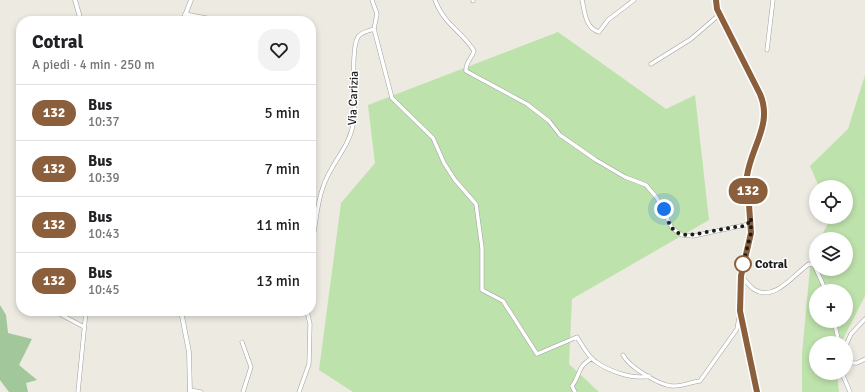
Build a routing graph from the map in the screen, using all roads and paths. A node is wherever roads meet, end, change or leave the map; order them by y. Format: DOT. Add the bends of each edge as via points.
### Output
graph roads {
  1 [pos="75,0"];
  2 [pos="191,0"];
  3 [pos="372,0"];
  4 [pos="435,0"];
  5 [pos="582,0"];
  6 [pos="634,0"];
  7 [pos="716,0"];
  8 [pos="773,0"];
  9 [pos="186,14"];
  10 [pos="720,14"];
  11 [pos="80,16"];
  12 [pos="196,16"];
  13 [pos="374,29"];
  14 [pos="767,50"];
  15 [pos="651,64"];
  16 [pos="751,219"];
  17 [pos="316,222"];
  18 [pos="809,264"];
  19 [pos="741,276"];
  20 [pos="740,311"];
  21 [pos="63,316"];
  22 [pos="85,316"];
  23 [pos="182,316"];
  24 [pos="308,316"];
  25 [pos="865,319"];
  26 [pos="84,327"];
  27 [pos="850,336"];
  28 [pos="242,342"];
  29 [pos="623,355"];
  30 [pos="592,358"];
  31 [pos="865,359"];
  32 [pos="853,363"];
  33 [pos="649,376"];
  34 [pos="845,380"];
  35 [pos="190,391"];
  36 [pos="78,392"];
  37 [pos="201,392"];
  38 [pos="243,392"];
  39 [pos="299,392"];
  40 [pos="575,392"];
  41 [pos="757,392"];
  42 [pos="850,392"];
  1 -- 11 [label="street"];
  2 -- 9 [label="street"];
  3 -- 13 [label="street" via="377,14"];
  4 -- 16 [label="street" via="451,26 474,51 466,71 527,104 560,135 596,160 625,177 646,185 657,198 673,229 682,235 693,236 745,225"];
  5 -- 6 [label="street" via="586,20 599,32 608,20"];
  7 -- 10 [label="main road"];
  8 -- 14 [label="street"];
  9 -- 12 [label="street"];
  10 -- 15 [label="street" via="695,36"];
  10 -- 16 [label="main road" via="764,106 762,130 748,167"];
  13 -- 17 [label="street, Via Carizia" via="358,38 354,64 353,129 348,145 323,187"];
  13 -- 30 [label="street" via="392,98 433,138 455,180 476,204 482,248 482,290 503,301 537,354 577,337"];
  16 -- 19 [label="main road" via="751,233"];
  18 -- 19 [label="street" via="788,282 776,290 767,292 754,290"];
  19 -- 20 [label="main road"];
  20 -- 33 [label="street" via="737,329 700,381 674,386"];
  20 -- 41 [label="main road"];
  21 -- 26 [label="street"];
  22 -- 26 [label="street"];
  23 -- 35 [label="street" via="189,352"];
  24 -- 39 [label="street" via="309,364"];
  25 -- 27 [label="street"];
  26 -- 36 [label="street"];
  28 -- 38 [label="street" via="252,367"];
  29 -- 33 [label="street" via="626,362"];
  30 -- 33 [label="street" via="626,374"];
  30 -- 40 [label="street" via="578,370 578,379 572,386"];
  31 -- 32 [label="street"];
  34 -- 42 [label="street"];
  35 -- 37 [label="street"];
}
